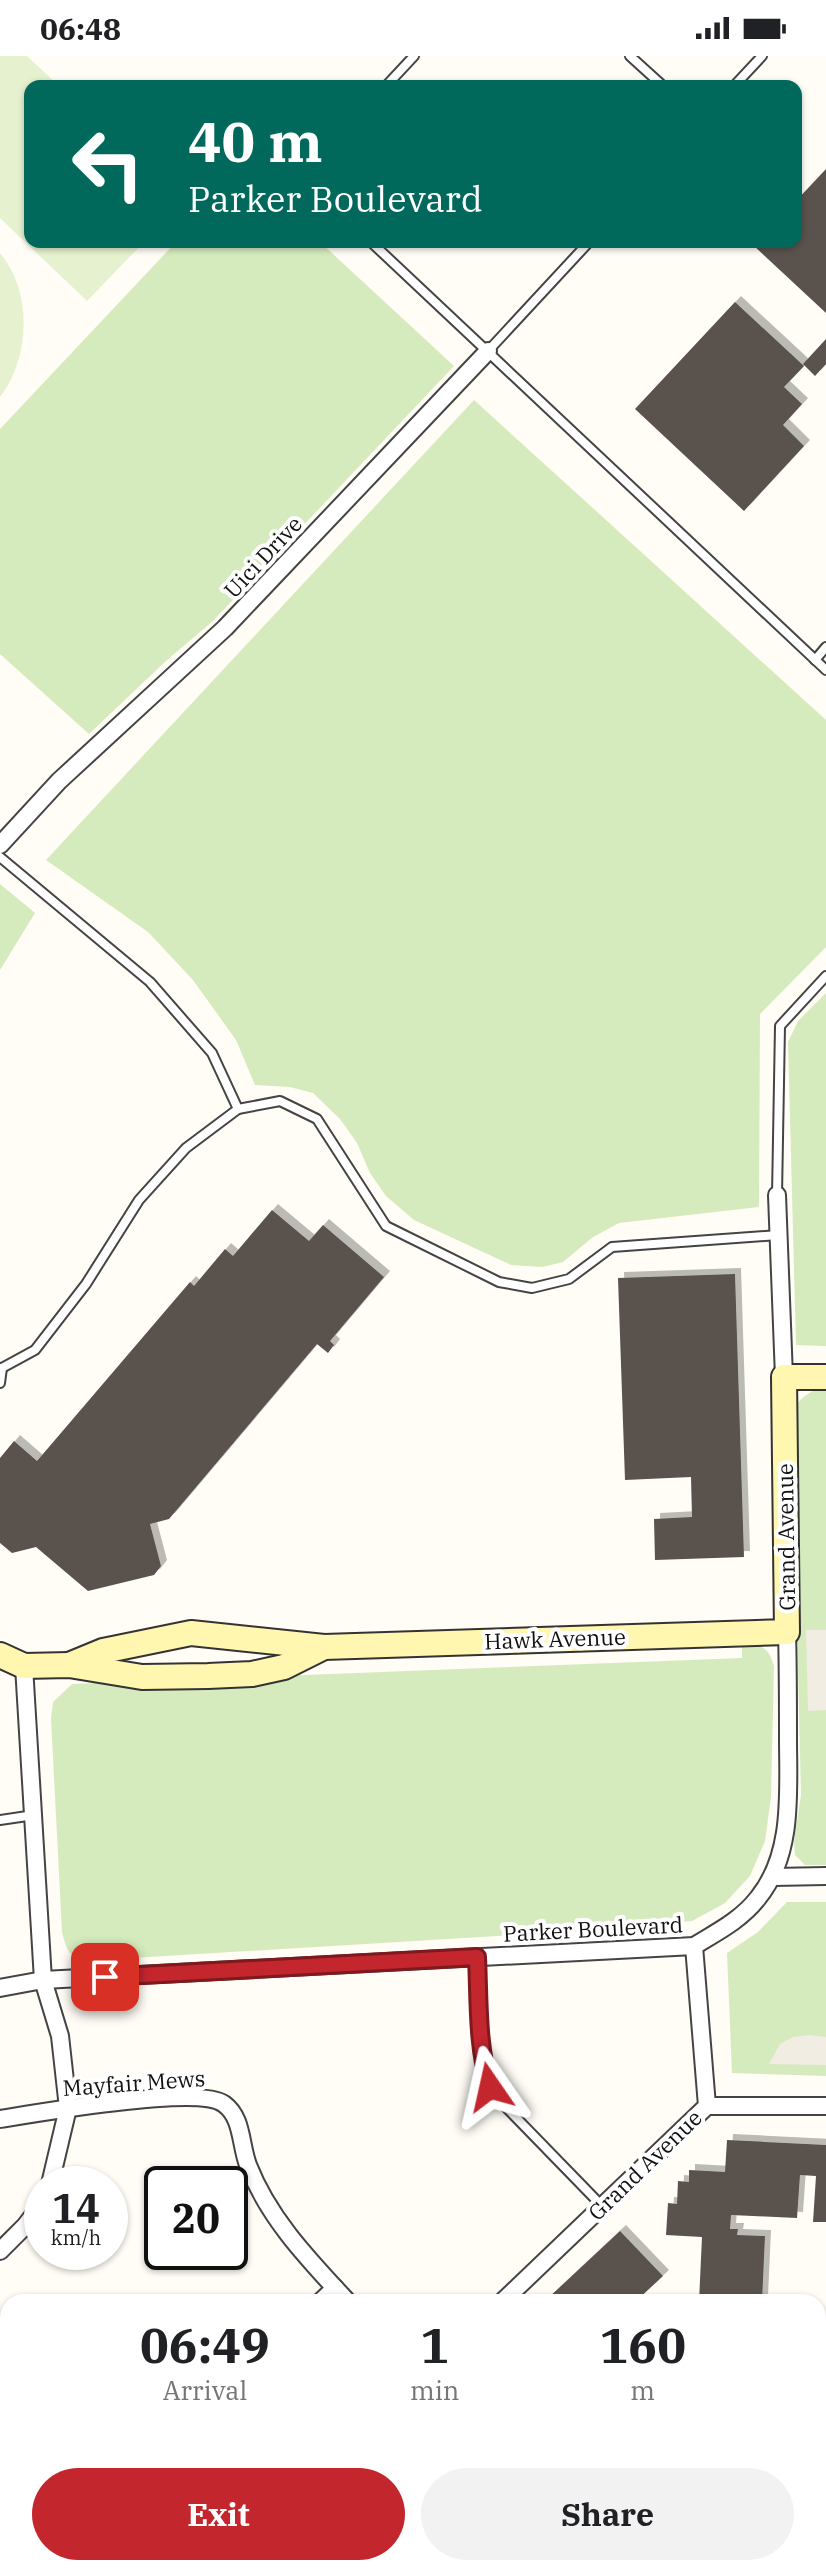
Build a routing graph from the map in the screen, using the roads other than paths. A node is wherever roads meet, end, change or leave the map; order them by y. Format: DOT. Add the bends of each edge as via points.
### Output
graph roads {
  1 [pos="414,56"];
  2 [pos="630,56"];
  3 [pos="756,58"];
  4 [pos="392,80"];
  5 [pos="656,80"];
  6 [pos="739,80"];
  7 [pos="377,248"];
  8 [pos="583,248"];
  9 [pos="488,351"];
  10 [pos="826,647"];
  11 [pos="815,660"];
  12 [pos="826,670"];
  13 [pos="0,845"];
  14 [pos="0,857"];
  15 [pos="826,976"];
  16 [pos="238,1109"];
  17 [pos="777,1195"];
  18 [pos="778,1235"];
  19 [pos="1,1368"];
  20 [pos="784,1377"];
  21 [pos="826,1377"];
  22 [pos="0,1383"];
  23 [pos="787,1632"];
  24 [pos="324,1647"];
  25 [pos="0,1655"];
  26 [pos="69,1665"];
  27 [pos="24,1666"];
  28 [pos="35,1815"];
  29 [pos="0,1820"];
  30 [pos="826,1876"];
  31 [pos="773,1877"];
  32 [pos="694,1946"];
  33 [pos="477,1957"];
  34 [pos="43,1980"];
  35 [pos="0,1988"];
  36 [pos="707,2106"];
  37 [pos="826,2106"];
  38 [pos="68,2108"];
  39 [pos="0,2119"];
  40 [pos="54,2166"];
  41 [pos="602,2206"];
  42 [pos="24,2227"];
  43 [pos="0,2251"];
  44 [pos="335,2288"];
  45 [pos="329,2294"];
  46 [pos="341,2294"];
  47 [pos="510,2294"];
  1 -- 4 [label="lane"];
  2 -- 5 [label="lane"];
  3 -- 6 [label="lane"];
  7 -- 9 [label="lane"];
  8 -- 9 [label="lane"];
  9 -- 11 [label="lane"];
  9 -- 13 [label="street, Uici Drive" via="225,628 59,781"];
  10 -- 11 [label="lane"];
  11 -- 12 [label="lane"];
  14 -- 16 [label="lane" via="150,982 212,1053"];
  15 -- 17 [label="lane" via="780,1026"];
  16 -- 18 [label="lane" via="280,1101 317,1119 386,1226 499,1282 532,1288 569,1279 612,1247"];
  16 -- 19 [label="lane" via="186,1148 139,1200 86,1284 35,1350"];
  17 -- 18 [label="street, Grand Avenue"];
  18 -- 20 [label="street, Grand Avenue"];
  19 -- 22 [label="lane"];
  20 -- 21 [label="street"];
  20 -- 23 [label="street, Grand Avenue"];
  23 -- 24 [label="street, Hawk Avenue"];
  23 -- 31 [label="street, Grand Avenue" via="789,1795"];
  24 -- 26 [label="street, Hawk Avenue" via="191,1633 103,1651"];
  24 -- 26 [label="street, Hawk Avenue" via="284,1667 252,1674 142,1677"];
  25 -- 27 [label="street, Hawk Avenue"];
  26 -- 27 [label="street, Hawk Avenue"];
  27 -- 28 [label="street"];
  28 -- 29 [label="lane"];
  28 -- 34 [label="street"];
  30 -- 31 [label="street"];
  31 -- 32 [label="street, Parker Boulevard" via="734,1922"];
  32 -- 33 [label="street, Parker Boulevard"];
  32 -- 36 [label="street, Grand Avenue"];
  33 -- 34 [label="street, Parker Boulevard"];
  33 -- 41 [label="lane" via="490,2087"];
  34 -- 35 [label="street, Parker Boulevard"];
  34 -- 38 [label="street" via="60,2036"];
  36 -- 37 [label="street"];
  36 -- 41 [label="street, Grand Avenue"];
  38 -- 39 [label="street, Mayfair Mews"];
  38 -- 40 [label="street"];
  38 -- 44 [label="street, Mayfair Mews" via="215,2098 235,2115 247,2164 272,2213"];
  41 -- 47 [label="street, Grand Avenue"];
  42 -- 43 [label="street"];
  44 -- 45 [label="street"];
  44 -- 46 [label="street, Mayfair Mews"];
}
